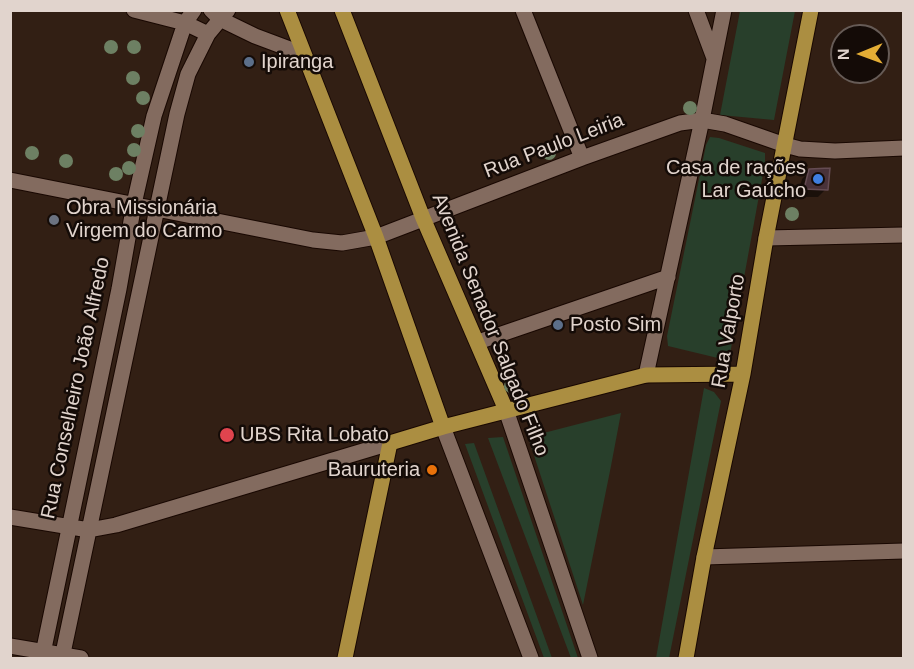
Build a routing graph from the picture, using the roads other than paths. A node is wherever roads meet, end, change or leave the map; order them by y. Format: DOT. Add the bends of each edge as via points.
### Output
graph roads {
  1 [pos="134,10"];
  2 [pos="287,10"];
  3 [pos="342,10"];
  4 [pos="523,10"];
  5 [pos="696,10"];
  6 [pos="724,10"];
  7 [pos="811,10"];
  8 [pos="220,13"];
  9 [pos="189,17"];
  10 [pos="208,34"];
  11 [pos="303,54"];
  12 [pos="714,58"];
  13 [pos="702,120"];
  14 [pos="785,145"];
  15 [pos="903,148"];
  16 [pos="582,158"];
  17 [pos="10,180"];
  18 [pos="134,204"];
  19 [pos="157,209"];
  20 [pos="423,219"];
  21 [pos="903,235"];
  22 [pos="376,237"];
  23 [pos="766,238"];
  24 [pos="668,276"];
  25 [pos="119,289"];
  26 [pos="140,293"];
  27 [pos="478,342"];
  28 [pos="743,374"];
  29 [pos="646,375"];
  30 [pos="506,410"];
  31 [pos="91,420"];
  32 [pos="112,424"];
  33 [pos="443,427"];
  34 [pos="390,443"];
  35 [pos="10,518"];
  36 [pos="69,527"];
  37 [pos="89,530"];
  38 [pos="903,551"];
  39 [pos="704,557"];
  40 [pos="59,578"];
  41 [pos="78,583"];
  42 [pos="10,646"];
  43 [pos="42,655"];
  44 [pos="62,657"];
  45 [pos="81,658"];
  46 [pos="345,658"];
  47 [pos="531,658"];
  48 [pos="590,658"];
  49 [pos="686,658"];
  1 -- 9 [label="street"];
  2 -- 11 [label="main road"];
  3 -- 20 [label="main road, Avenida Senador Salgado Filho"];
  4 -- 16 [label="street"];
  5 -- 12 [label="street"];
  6 -- 12 [label="street"];
  7 -- 14 [label="main road, Rua Valporto"];
  8 -- 10 [label="street"];
  8 -- 11 [label="street" via="255,36"];
  9 -- 10 [label="street"];
  9 -- 18 [label="street, Rua Conselheiro João Alfredo" via="154,116"];
  10 -- 19 [label="street" via="188,74"];
  11 -- 22 [label="main road"];
  12 -- 13 [label="street"];
  13 -- 14 [label="street"];
  13 -- 16 [label="street, Rua Paulo Leiria" via="652,131"];
  13 -- 24 [label="street"];
  14 -- 15 [label="street" via="835,151"];
  14 -- 23 [label="main road, Rua Valporto"];
  16 -- 20 [label="street, Rua Paulo Leiria"];
  17 -- 18 [label="street, Rua Paulo Leiria"];
  18 -- 19 [label="street, Rua Paulo Leiria"];
  18 -- 25 [label="street, Rua Conselheiro João Alfredo"];
  19 -- 22 [label="street, Rua Paulo Leiria" via="313,240 342,243"];
  19 -- 26 [label="street"];
  20 -- 22 [label="street, Rua Paulo Leiria"];
  20 -- 27 [label="main road, Avenida Senador Salgado Filho"];
  21 -- 23 [label="street"];
  22 -- 33 [label="main road"];
  23 -- 28 [label="main road, Rua Valporto"];
  24 -- 27 [label="street"];
  24 -- 29 [label="street"];
  25 -- 26 [label="street"];
  25 -- 31 [label="street, Rua Conselheiro João Alfredo"];
  26 -- 32 [label="street"];
  27 -- 30 [label="main road, Avenida Senador Salgado Filho"];
  28 -- 29 [label="main road"];
  28 -- 39 [label="main road, Rua Valporto"];
  29 -- 30 [label="main road"];
  30 -- 33 [label="main road"];
  30 -- 48 [label="street, Avenida Senador Salgado Filho"];
  31 -- 32 [label="street"];
  31 -- 36 [label="street, Rua Conselheiro João Alfredo"];
  32 -- 37 [label="street"];
  33 -- 34 [label="main road"];
  33 -- 47 [label="street"];
  34 -- 37 [label="street"];
  34 -- 46 [label="main road"];
  35 -- 36 [label="street"];
  36 -- 37 [label="street"];
  36 -- 40 [label="street, Rua Conselheiro João Alfredo"];
  37 -- 41 [label="street"];
  38 -- 39 [label="street"];
  39 -- 49 [label="main road, Rua Valporto"];
  40 -- 41 [label="street"];
  40 -- 43 [label="street, Rua Conselheiro João Alfredo"];
  41 -- 44 [label="street"];
  42 -- 43 [label="street"];
  43 -- 44 [label="street"];
  44 -- 45 [label="street"];
}
